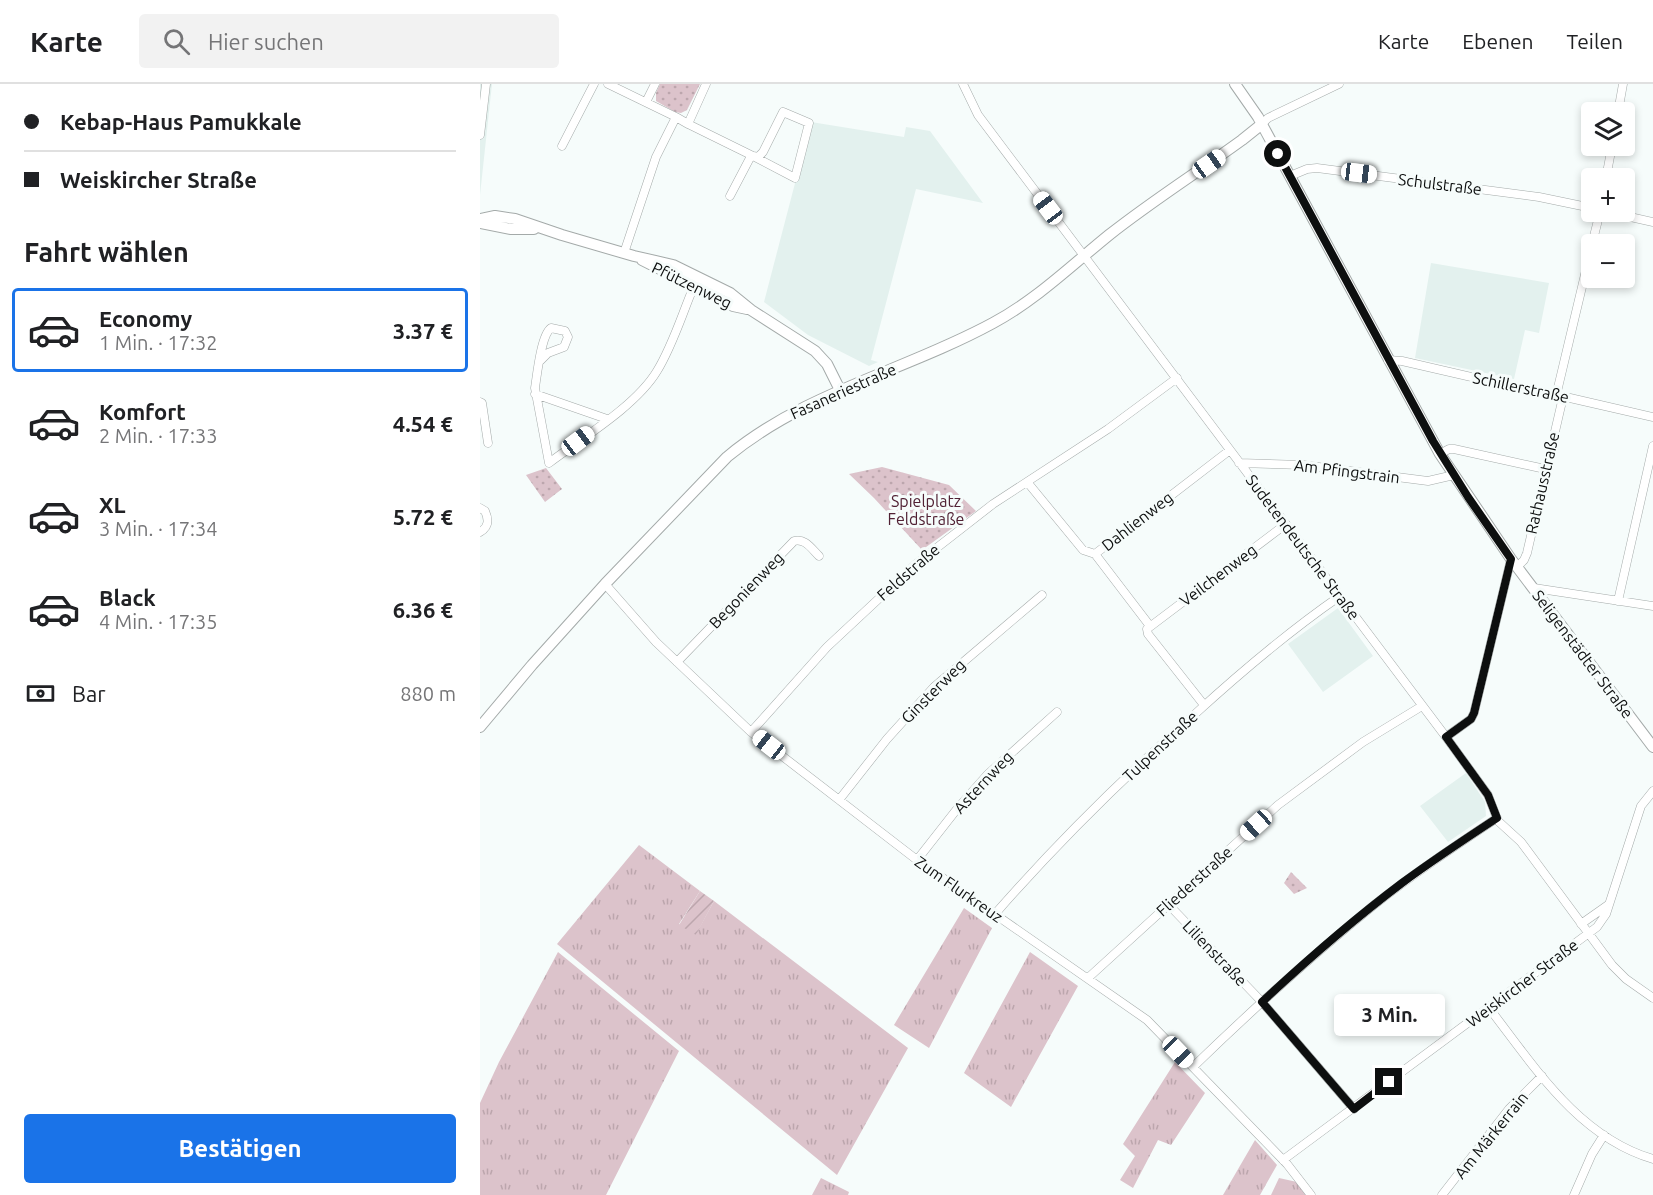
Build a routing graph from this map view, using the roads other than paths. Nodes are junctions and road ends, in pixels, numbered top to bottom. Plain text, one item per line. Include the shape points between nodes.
1 (486, 84) edge
2 (594, 84) edge
3 (608, 84) edge
4 (655, 84) edge
5 (706, 84) edge
6 (963, 84) edge
7 (1235, 84) edge
8 (1339, 84) edge
9 (1623, 84) edge
10 (646, 102) junction
11 (1620, 102) edge
12 (675, 117) junction
13 (688, 124) junction
14 (1262, 124) junction
15 (480, 135) edge
16 (562, 146) dead end
17 (752, 156) junction
18 (1290, 176) junction
19 (730, 196) dead end
20 (1581, 206) edge
21 (1635, 218) edge
22 (480, 221) edge
23 (1653, 222) edge
24 (629, 255) junction
25 (1084, 256) junction
26 (696, 281) junction
27 (1583, 288) edge
28 (1388, 360) junction
29 (540, 361) junction
30 (1177, 378) junction
31 (840, 390) junction
32 (535, 394) junction
33 (1559, 396) junction
34 (480, 402) edge
35 (1653, 417) edge
36 (607, 419) junction
37 (488, 443) dead end
38 (1653, 446) edge
39 (1230, 450) junction
40 (1440, 454) junction
41 (1239, 463) junction
42 (1545, 469) junction
43 (1454, 475) junction
44 (1028, 483) junction
45 (480, 508) edge
46 (1286, 524) junction
47 (480, 532) edge
48 (1095, 554) junction
49 (819, 556) dead end
50 (1514, 563) junction
51 (605, 584) junction
52 (1534, 588) junction
53 (1042, 595) dead end
54 (1340, 596) junction
55 (1618, 601) junction
56 (1653, 606) edge
57 (1150, 626) junction
58 (677, 662) junction
59 (1204, 705) junction
60 (1422, 706) junction
61 (1057, 712) dead end
62 (480, 727) edge
63 (751, 732) junction
64 (1446, 737) junction
65 (1653, 747) edge
66 (1653, 791) edge
67 (839, 800) junction
68 (1497, 818) junction
69 (917, 860) junction
70 (1168, 904) junction
71 (1608, 905) junction
72 (995, 914) junction
73 (1581, 924) junction
74 (1588, 934) junction
75 (1088, 978) junction
76 (1653, 998) edge
77 (1262, 1002) junction
78 (1489, 1008) junction
79 (1193, 1067) junction
80 (1542, 1077) junction
81 (1354, 1109) junction
82 (1604, 1135) junction
83 (1653, 1159) edge
84 (1282, 1160) junction
85 (1311, 1195) edge
86 (1442, 1195) edge
87 (1574, 1195) edge

1 - 15 street
2 - 16 street
3 - 10 street
4 - 10 street
5 - 13 street
6 - 25 street, Sudetendeutsche Straße via 978,115
7 - 14 street, Seligenstädter Straße
8 - 14 street
9 - 11 street
10 - 12 street
12 - 13 street
12 - 24 street via 656,156
13 - 17 street
14 - 18 street, Seligenstädter Straße
14 - 25 street, Fasaneriestraße
17 - 17 street via 795,178 809,123 783,112 763,152
17 - 19 street
18 - 20 street, Schulstraße via 1317,168
18 - 28 street, Seligenstädter Straße
21 - 23 street
22 - 24 street, Pfützenweg via 495,216 515,219
24 - 26 street, Pfützenweg via 661,272
25 - 30 street, Sudetendeutsche Straße
25 - 31 street, Fasaneriestraße via 994,322
26 - 31 street, Pfützenweg via 815,351 833,373
26 - 36 street via 657,371 638,394
27 - 33 street, Rathausstraße
28 - 33 street, Schillerstraße
28 - 40 street, Seligenstädter Straße
29 - 29 street via 548,330 565,331 568,337 564,346
29 - 32 street
30 - 39 street, Sudetendeutsche Straße
30 - 44 street, Feldstraße
31 - 51 street, Fasaneriestraße via 786,416 736,450
32 - 36 street
32 - 36 street via 549,463
33 - 35 street, Schillerstraße
33 - 42 street, Rathausstraße
34 - 37 street
38 - 55 street
39 - 41 street, Sudetendeutsche Straße
39 - 48 street, Dahlienweg
40 - 42 street via 1454,449
40 - 43 street, Seligenstädter Straße
41 - 43 street, Am Pfingstrain via 1303,465 1428,482
41 - 46 street, Sudetendeutsche Straße
42 - 50 street, Rathausstraße via 1527,553 1524,560
43 - 50 street, Seligenstädter Straße
44 - 48 street, Dahlienweg via 1083,550
44 - 63 street, Feldstraße via 976,517 882,594 827,647
45 - 47 street via 485,511 488,524
46 - 54 street, Sudetendeutsche Straße
46 - 57 street, Veilchenweg
48 - 57 street
49 - 58 street, Begonienweg via 805,542 794,541
50 - 52 street, Seligenstädter Straße
50 - 64 street, Rathausstraße via 1474,713
51 - 58 street, Zum Flurkreuz
51 - 62 street, Fasaneriestraße
52 - 55 street
52 - 65 street, Seligenstädter Straße
53 - 67 street, Ginsterweg via 934,687
54 - 59 street, Tulpenstraße via 1279,641
54 - 60 street, Sudetendeutsche Straße
55 - 56 street
57 - 59 street via 1148,634
58 - 63 street, Zum Flurkreuz
59 - 72 street, Tulpenstraße via 1081,822
60 - 64 street, Sudetendeutsche Straße
60 - 70 street, Fliederstraße via 1363,742 1278,805
61 - 69 street, Asternweg via 988,774
63 - 67 street, Zum Flurkreuz
64 - 68 street, Sudetendeutsche Straße via 1488,795
66 - 71 street, Weiskircher Straße via 1641,806
67 - 69 street, Zum Flurkreuz
68 - 73 street, Sudetendeutsche Straße via 1521,842
68 - 77 street via 1374,905
69 - 72 street, Zum Flurkreuz
70 - 75 street, Fliederstraße
70 - 77 street, Lilienstraße
71 - 73 street, Weiskircher Straße
71 - 74 street, Weiskircher Straße via 1603,920
72 - 75 street, Zum Flurkreuz
73 - 74 street, Sudetendeutsche Straße
74 - 76 street, Sudetendeutsche Straße via 1618,972
74 - 78 street, Weiskircher Straße
75 - 79 street, Zum Flurkreuz via 1147,1020
77 - 79 street
77 - 81 street, Lilienstraße
78 - 80 street
78 - 81 street, Weiskircher Straße
79 - 84 street, Zum Flurkreuz
80 - 82 street via 1564,1103
80 - 86 street, Am Märkerrain via 1509,1109
81 - 84 street, Weiskircher Straße
82 - 83 street
82 - 87 street
84 - 85 street, Zum Flurkreuz

